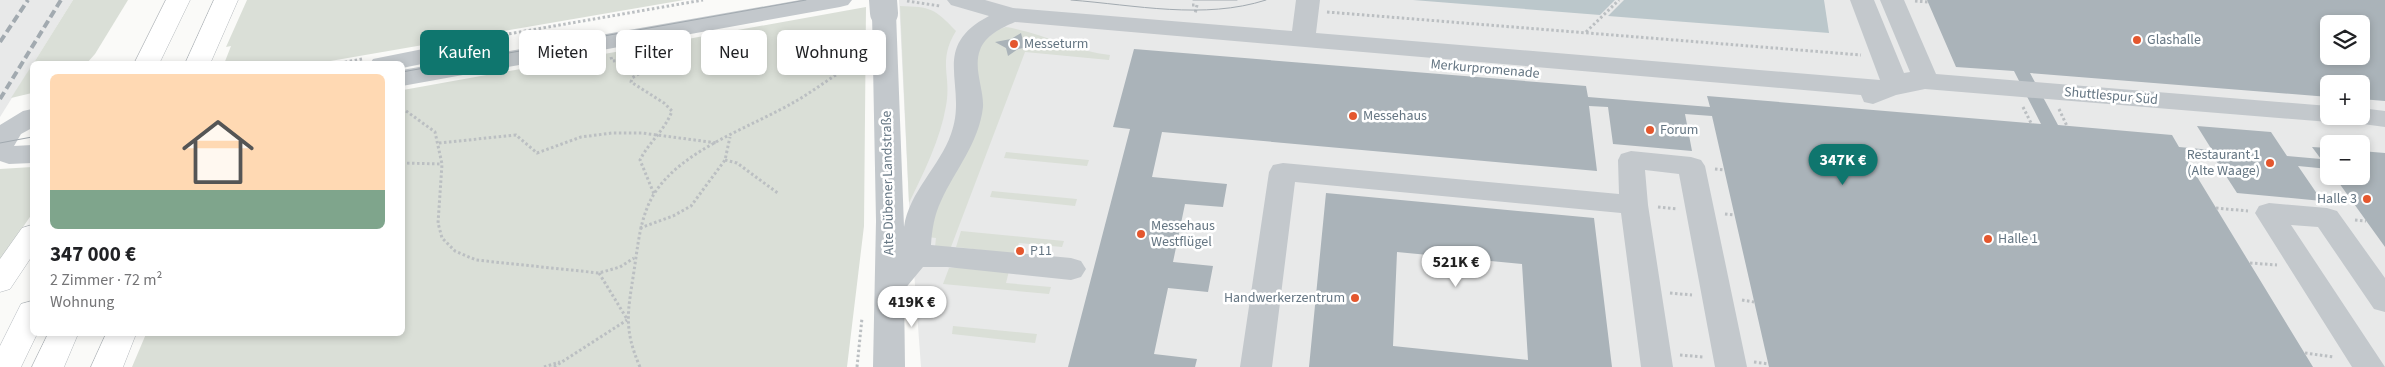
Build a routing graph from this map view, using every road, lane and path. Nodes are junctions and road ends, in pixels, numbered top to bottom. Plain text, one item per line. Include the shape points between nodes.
1 (178, 0) edge
2 (226, 0) edge
3 (703, 0) edge
4 (749, 0) edge
5 (840, 0) edge
6 (883, 0) edge
7 (959, 0) edge
8 (1619, 0) edge
9 (1862, 0) edge
10 (1892, 0) edge
11 (1192, 4) dead end
12 (1307, 5) edge
13 (1012, 14) junction
14 (1195, 15) dead end
15 (1081, 21) junction
16 (884, 30) edge
17 (509, 33) edge
18 (1585, 33) junction
19 (1303, 39) junction
20 (610, 49) joint
21 (200, 57) edge
22 (148, 61) edge
23 (373, 61) edge
24 (1889, 74) junction
25 (834, 75) edge
26 (886, 75) edge
27 (405, 77) edge
28 (1926, 81) junction
29 (405, 85) edge
30 (1861, 102) junction
31 (2021, 102) dead end
32 (2057, 106) dead end
33 (405, 110) edge
34 (2320, 113) edge
35 (2370, 117) edge
36 (30, 118) edge
37 (2385, 118) edge
38 (2031, 123) dead end
39 (2067, 126) dead end
40 (657, 135) junction
41 (730, 137) junction
42 (439, 143) junction
43 (718, 144) junction
44 (0, 148) edge
45 (30, 154) edge
46 (725, 160) junction
47 (405, 163) edge
48 (442, 164) junction
49 (654, 194) junction
50 (779, 194) dead end
51 (1634, 205) junction
52 (2216, 208) dead end
53 (2268, 213) junction
54 (640, 228) junction
55 (30, 238) edge
56 (914, 256) junction
57 (635, 258) junction
58 (1071, 269) dead end
59 (599, 273) junction
60 (0, 281) edge
61 (889, 289) junction
62 (2385, 301) edge
63 (30, 316) edge
64 (627, 320) junction
65 (62, 336) edge
66 (120, 336) edge
67 (566, 360) junction
68 (5, 367) edge
69 (48, 367) edge
70 (107, 367) edge
71 (544, 367) edge
72 (554, 367) edge
73 (640, 367) edge
74 (889, 367) edge
75 (1256, 367) edge
76 (1657, 367) edge
77 (1731, 367) edge
78 (2369, 367) edge

1 - 22 highway
2 - 21 highway
3 - 17 path
4 - 23 street
5 - 27 street
6 - 16 street, Alte Dübener Landstraße, bridge
7 - 13 street, Merkurpromenade
8 - 18 path
9 - 24 street
10 - 28 street
11 - 14 path via 1197,5
12 - 18 path
12 - 19 street
13 - 15 street, Merkurpromenade
13 - 56 street via 974,37 967,50 970,106 964,135 922,215
15 - 19 street, Merkurpromenade
15 - 30 street, Merkurpromenade via 1139,39
18 - 24 path
19 - 24 street, Merkurpromenade
20 - 29 street
20 - 40 path via 612,62 651,56 650,67 632,78 631,82 672,111 670,120
24 - 28 street
24 - 30 street, Merkurpromenade
25 - 41 path
26 - 61 street, Alte Dübener Landstraße
28 - 30 street
28 - 34 street, Shuttlespur Süd
31 - 38 path
32 - 39 path
33 - 42 path via 435,132
35 - 37 street
36 - 44 street via 11,128
40 - 42 path via 597,134 537,153 516,135
40 - 43 path
40 - 49 path via 640,160
41 - 43 path
41 - 46 path
42 - 48 path
43 - 49 path via 676,169
44 - 45 street via 9,155
46 - 50 path via 737,163
46 - 54 path via 691,206
47 - 48 path
48 - 59 path via 438,223 442,238 455,251 476,260
49 - 54 path
51 - 75 street via 1283,172
51 - 76 street
51 - 77 street via 1631,160 1691,166
52 - 53 path
53 - 62 street via 2327,218
53 - 78 street
54 - 57 path
55 - 60 highway
56 - 58 street via 948,256
56 - 61 street
57 - 59 path via 620,267
57 - 64 path
59 - 64 path
61 - 74 street, Alte Dübener Landstraße
63 - 68 highway
64 - 67 path
64 - 73 path via 632,348
65 - 69 highway
66 - 70 highway
67 - 71 path
67 - 72 path

